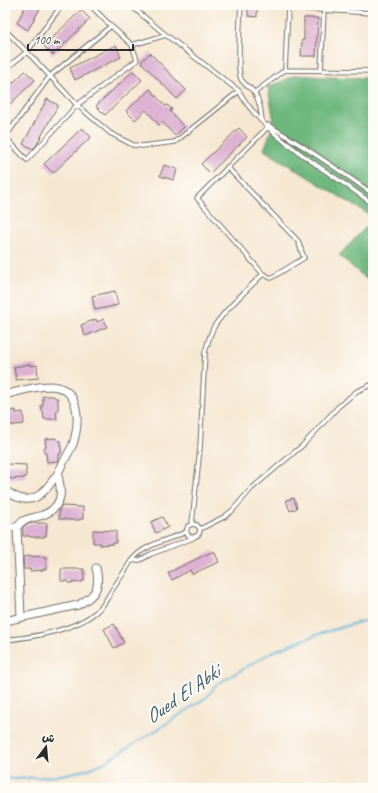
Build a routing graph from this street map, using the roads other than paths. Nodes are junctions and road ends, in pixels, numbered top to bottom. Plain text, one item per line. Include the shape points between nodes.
1 (62, 5) edge
2 (90, 5) edge
3 (130, 5) edge
4 (241, 5) edge
5 (288, 7) edge
6 (324, 10) junction
7 (373, 13) edge
8 (111, 26) junction
9 (5, 30) edge
10 (166, 35) junction
11 (132, 44) junction
12 (27, 52) junction
13 (5, 69) edge
14 (285, 70) junction
15 (321, 70) junction
16 (373, 71) edge
17 (50, 76) junction
18 (239, 91) junction
19 (254, 92) junction
20 (78, 105) junction
21 (262, 121) junction
22 (268, 127) junction
23 (5, 137) edge
24 (227, 167) junction
25 (373, 194) edge
26 (373, 204) edge
27 (263, 274) junction
28 (373, 384) edge
29 (5, 394) edge
30 (58, 473) junction
31 (5, 490) edge
32 (192, 524) junction
33 (5, 527) edge
34 (17, 527) junction
35 (200, 529) junction
36 (186, 532) junction
37 (194, 537) junction
38 (131, 561) junction
39 (96, 568) dead end
40 (21, 617) junction
41 (5, 621) edge
42 (5, 640) edge

1 - 12 lane
2 - 8 lane
3 - 10 lane
4 - 19 lane via 239,69 241,78
5 - 6 lane
5 - 14 lane
6 - 7 lane
6 - 15 lane
8 - 11 lane
8 - 17 lane
9 - 12 lane
10 - 11 lane
10 - 18 lane
11 - 20 lane via 137,60
12 - 13 lane
12 - 17 lane
14 - 15 lane
14 - 19 lane
15 - 16 lane
17 - 20 lane
17 - 23 lane
18 - 20 lane via 175,142 142,146 133,145 110,133
18 - 21 lane via 245,103
19 - 21 lane via 261,109
20 - 23 lane via 27,160
21 - 22 lane
21 - 25 lane
22 - 24 lane
22 - 26 lane via 285,143
24 - 27 lane via 197,198
24 - 27 lane via 298,241 304,258 271,278
27 - 32 lane via 225,312 215,326 205,352 200,448
28 - 35 lane via 357,391 338,407 303,445 251,489 232,511
29 - 30 street via 51,386 67,392 72,397 76,406 76,431
30 - 31 street via 42,494 35,498 25,500
30 - 34 street via 61,493 54,509 41,517 22,521
32 - 35 lane
32 - 36 lane
33 - 34 street
34 - 40 street
35 - 37 lane
36 - 37 lane
36 - 38 lane via 149,546
37 - 38 lane via 140,560
38 - 42 lane via 103,605 94,614 63,629
39 - 40 street via 97,588 89,600 78,605
40 - 41 street

